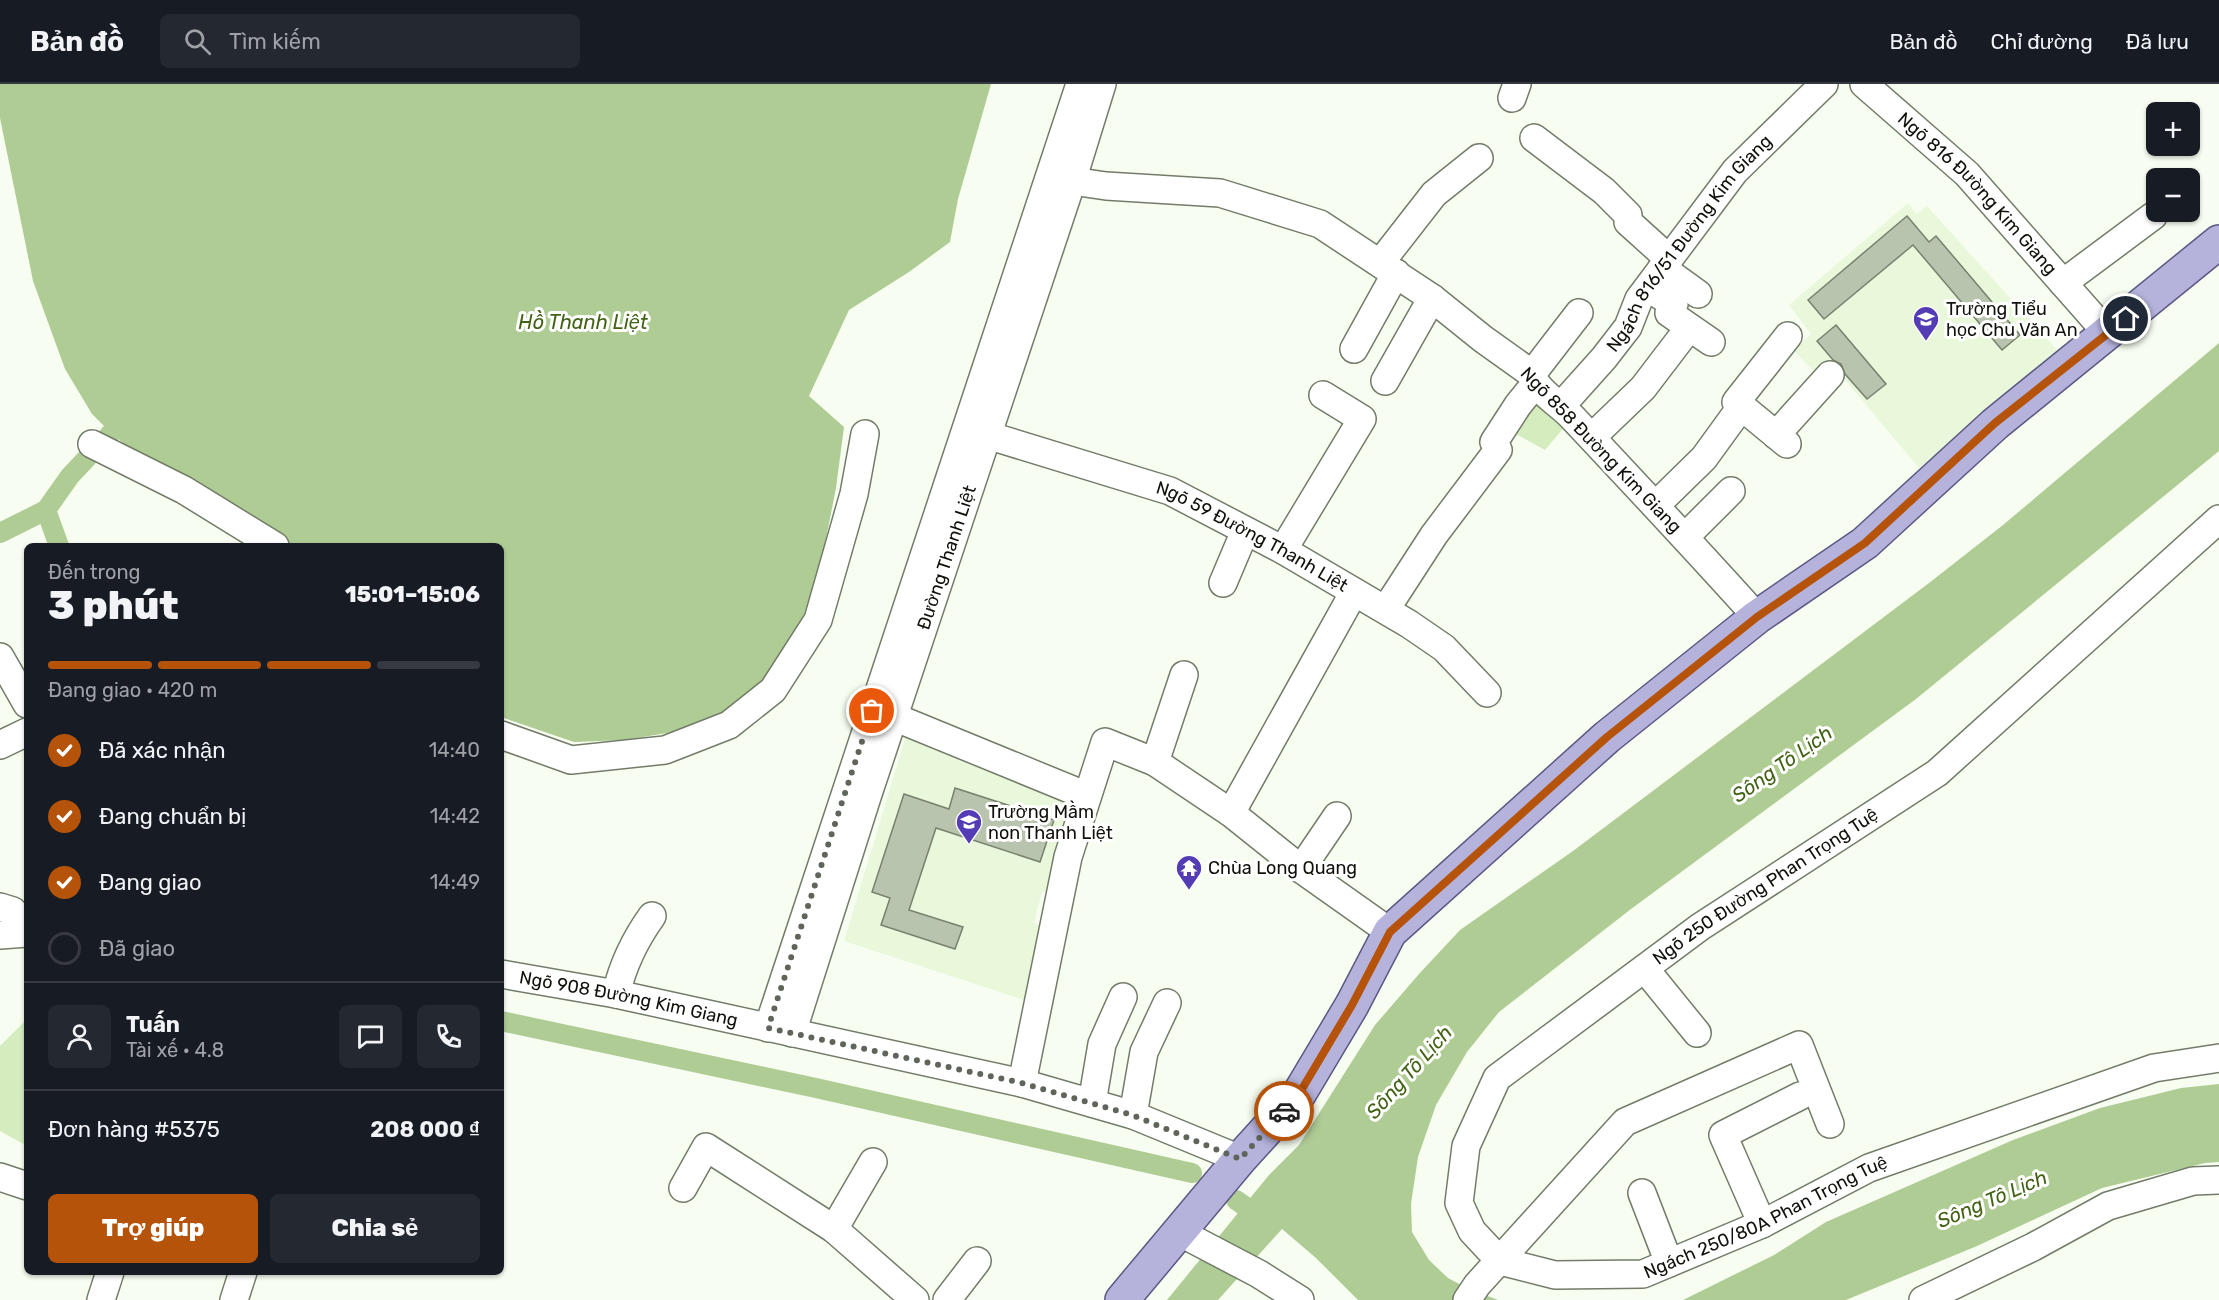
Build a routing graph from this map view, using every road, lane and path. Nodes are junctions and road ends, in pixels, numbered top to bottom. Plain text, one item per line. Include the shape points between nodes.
1 (1080, 84) edge
2 (1102, 84) edge
3 (1824, 84) edge
4 (1864, 84) edge
5 (1534, 138) dead end
6 (1479, 158) dead end
7 (1072, 181) junction
8 (2146, 221) edge
9 (2219, 242) edge
10 (1389, 268) junction
11 (1659, 271) junction
12 (2063, 283) junction
13 (1698, 294) dead end
14 (1432, 298) junction
15 (1579, 313) dead end
16 (1685, 333) dead end
17 (2108, 334) junction
18 (1788, 336) dead end
19 (1711, 342) dead end
20 (1354, 349) dead end
21 (1830, 375) dead end
22 (1534, 379) junction
23 (1385, 381) dead end
24 (1323, 396) dead end
25 (1561, 406) junction
26 (1741, 407) junction
27 (865, 434) dead end
28 (987, 435) junction
29 (1592, 437) junction
30 (92, 444) dead end
31 (1731, 491) dead end
32 (1656, 505) junction
33 (2219, 519) edge
34 (1245, 531) junction
35 (1684, 537) junction
36 (271, 543) edge
37 (1283, 550) junction
38 (1223, 583) dead end
39 (1354, 592) junction
40 (1386, 609) junction
41 (1757, 617) junction
42 (13, 670) edge
43 (1184, 675) dead end
44 (1487, 693) dead end
45 (24, 697) edge
46 (894, 717) junction
47 (24, 733) edge
48 (504, 736) edge
49 (0, 745) edge
50 (1155, 762) junction
51 (1087, 796) junction
52 (1231, 813) junction
53 (1337, 816) dead end
54 (1301, 869) junction
55 (0, 907) edge
56 (652, 916) dead end
57 (24, 928) edge
58 (24, 932) edge
59 (1390, 932) junction
60 (0, 935) edge
61 (1645, 969) junction
62 (504, 980) edge
63 (616, 994) junction
64 (1123, 997) dead end
65 (1167, 1003) dead end
66 (780, 1031) junction
67 (1697, 1033) dead end
68 (2219, 1058) edge
69 (1022, 1083) junction
70 (1800, 1096) dead end
71 (1092, 1103) junction
72 (1132, 1115) junction
73 (1830, 1124) dead end
74 (1240, 1159) junction
75 (873, 1162) dead end
76 (0, 1177) edge
77 (2219, 1180) edge
78 (24, 1185) edge
79 (683, 1188) dead end
80 (1642, 1193) dead end
81 (1762, 1224) junction
82 (834, 1229) junction
83 (1192, 1239) junction
84 (977, 1261) dead end
85 (1500, 1261) junction
86 (1670, 1263) junction
87 (109, 1275) edge
88 (242, 1275) edge
89 (1262, 1285) edge
90 (1472, 1293) edge
91 (100, 1300) edge
92 (234, 1300) edge
93 (915, 1300) edge
94 (947, 1300) edge
95 (1122, 1300) edge
96 (1300, 1300) edge
97 (1923, 1300) edge

1 - 66 street, Đường Thanh Liệt
2 - 7 street, Đường Thanh Liệt
3 - 11 street, Ngách 816/51 Đường Kim Giang via 1735,171
4 - 12 street, Ngõ 816 Đường Kim Giang via 1967,174
5 - 11 street via 1604,191 1628,215 1628,222
6 - 10 street via 1434,194
7 - 10 street, Ngõ 858 Đường Kim Giang via 1220,193 1320,224
7 - 28 street, Đường Thanh Liệt
8 - 12 street
9 - 17 main road
10 - 14 street, Ngõ 858 Đường Kim Giang
10 - 20 street
11 - 13 street
11 - 19 street via 1674,304 1669,313
11 - 25 street, Ngách 816/51 Đường Kim Giang via 1639,299 1628,327
12 - 17 street, Ngõ 816 Đường Kim Giang
14 - 22 street, Ngõ 858 Đường Kim Giang
14 - 23 street
15 - 22 street
16 - 29 street via 1643,388
17 - 41 main road via 1995,423 1865,543
18 - 26 street via 1736,402
21 - 26 street via 1782,440
22 - 25 street, Ngõ 858 Đường Kim Giang
22 - 40 street via 1494,442 1498,450 1434,535
24 - 37 street via 1362,419
25 - 29 street, Ngõ 858 Đường Kim Giang
26 - 32 street via 1704,458
27 - 48 street via 854,494 818,620 773,690 729,725 665,750 571,760
28 - 34 street, Ngõ 59 Đường Thanh Liệt via 1170,491
28 - 46 street, Đường Thanh Liệt
29 - 32 street, Ngõ 858 Đường Kim Giang
30 - 36 street via 184,490
31 - 35 street
32 - 35 street, Ngõ 858 Đường Kim Giang
33 - 61 street, Ngõ 250 Đường Phan Trọng Tuệ via 1937,773 1700,927
34 - 37 street, Ngõ 59 Đường Thanh Liệt
34 - 38 street
35 - 41 street, Ngõ 858 Đường Kim Giang
37 - 39 street, Ngõ 59 Đường Thanh Liệt
39 - 40 street, Ngõ 59 Đường Thanh Liệt
39 - 52 street
40 - 44 street, Ngõ 59 Đường Thanh Liệt via 1444,648
41 - 59 main road via 1607,737
42 - 45 street
43 - 50 street
46 - 51 street
46 - 66 street, Đường Thanh Liệt
47 - 49 street
50 - 51 street via 1106,742
50 - 52 street
51 - 69 street via 1068,857
52 - 54 street
53 - 54 street
54 - 59 street
55 - 57 street via 13,911
56 - 63 street via 630,950
58 - 60 street
59 - 74 main road via 1299,1094
61 - 67 street
61 - 85 street, Ngõ 250 Đường Phan Trọng Tuệ via 1497,1078 1466,1146 1459,1203 1472,1231
62 - 63 street, Ngõ 908 Đường Kim Giang
63 - 66 street, Ngõ 908 Đường Kim Giang
64 - 71 street via 1102,1044
65 - 72 street via 1144,1052
66 - 69 street, Ngõ 908 Đường Kim Giang
68 - 81 street, Ngách 250/80A Phan Trọng Tuệ via 2154,1068 1959,1135 1869,1168
69 - 71 street, Ngõ 908 Đường Kim Giang
70 - 81 street via 1723,1135
71 - 72 street, Ngõ 908 Đường Kim Giang
72 - 74 street, Ngõ 908 Đường Kim Giang
73 - 85 street via 1799,1045 1625,1122
74 - 83 main road
75 - 82 street
76 - 78 street
77 - 97 street via 2193,1181 2108,1206
79 - 82 street via 706,1147
80 - 86 street
81 - 86 street, Ngách 250/80A Phan Trọng Tuệ
82 - 93 street
83 - 89 street
83 - 95 main road
84 - 94 street
85 - 86 street, Ngách 250/80A Phan Trọng Tuệ via 1556,1275 1643,1274
85 - 90 street
87 - 91 street
88 - 92 street
89 - 96 street

